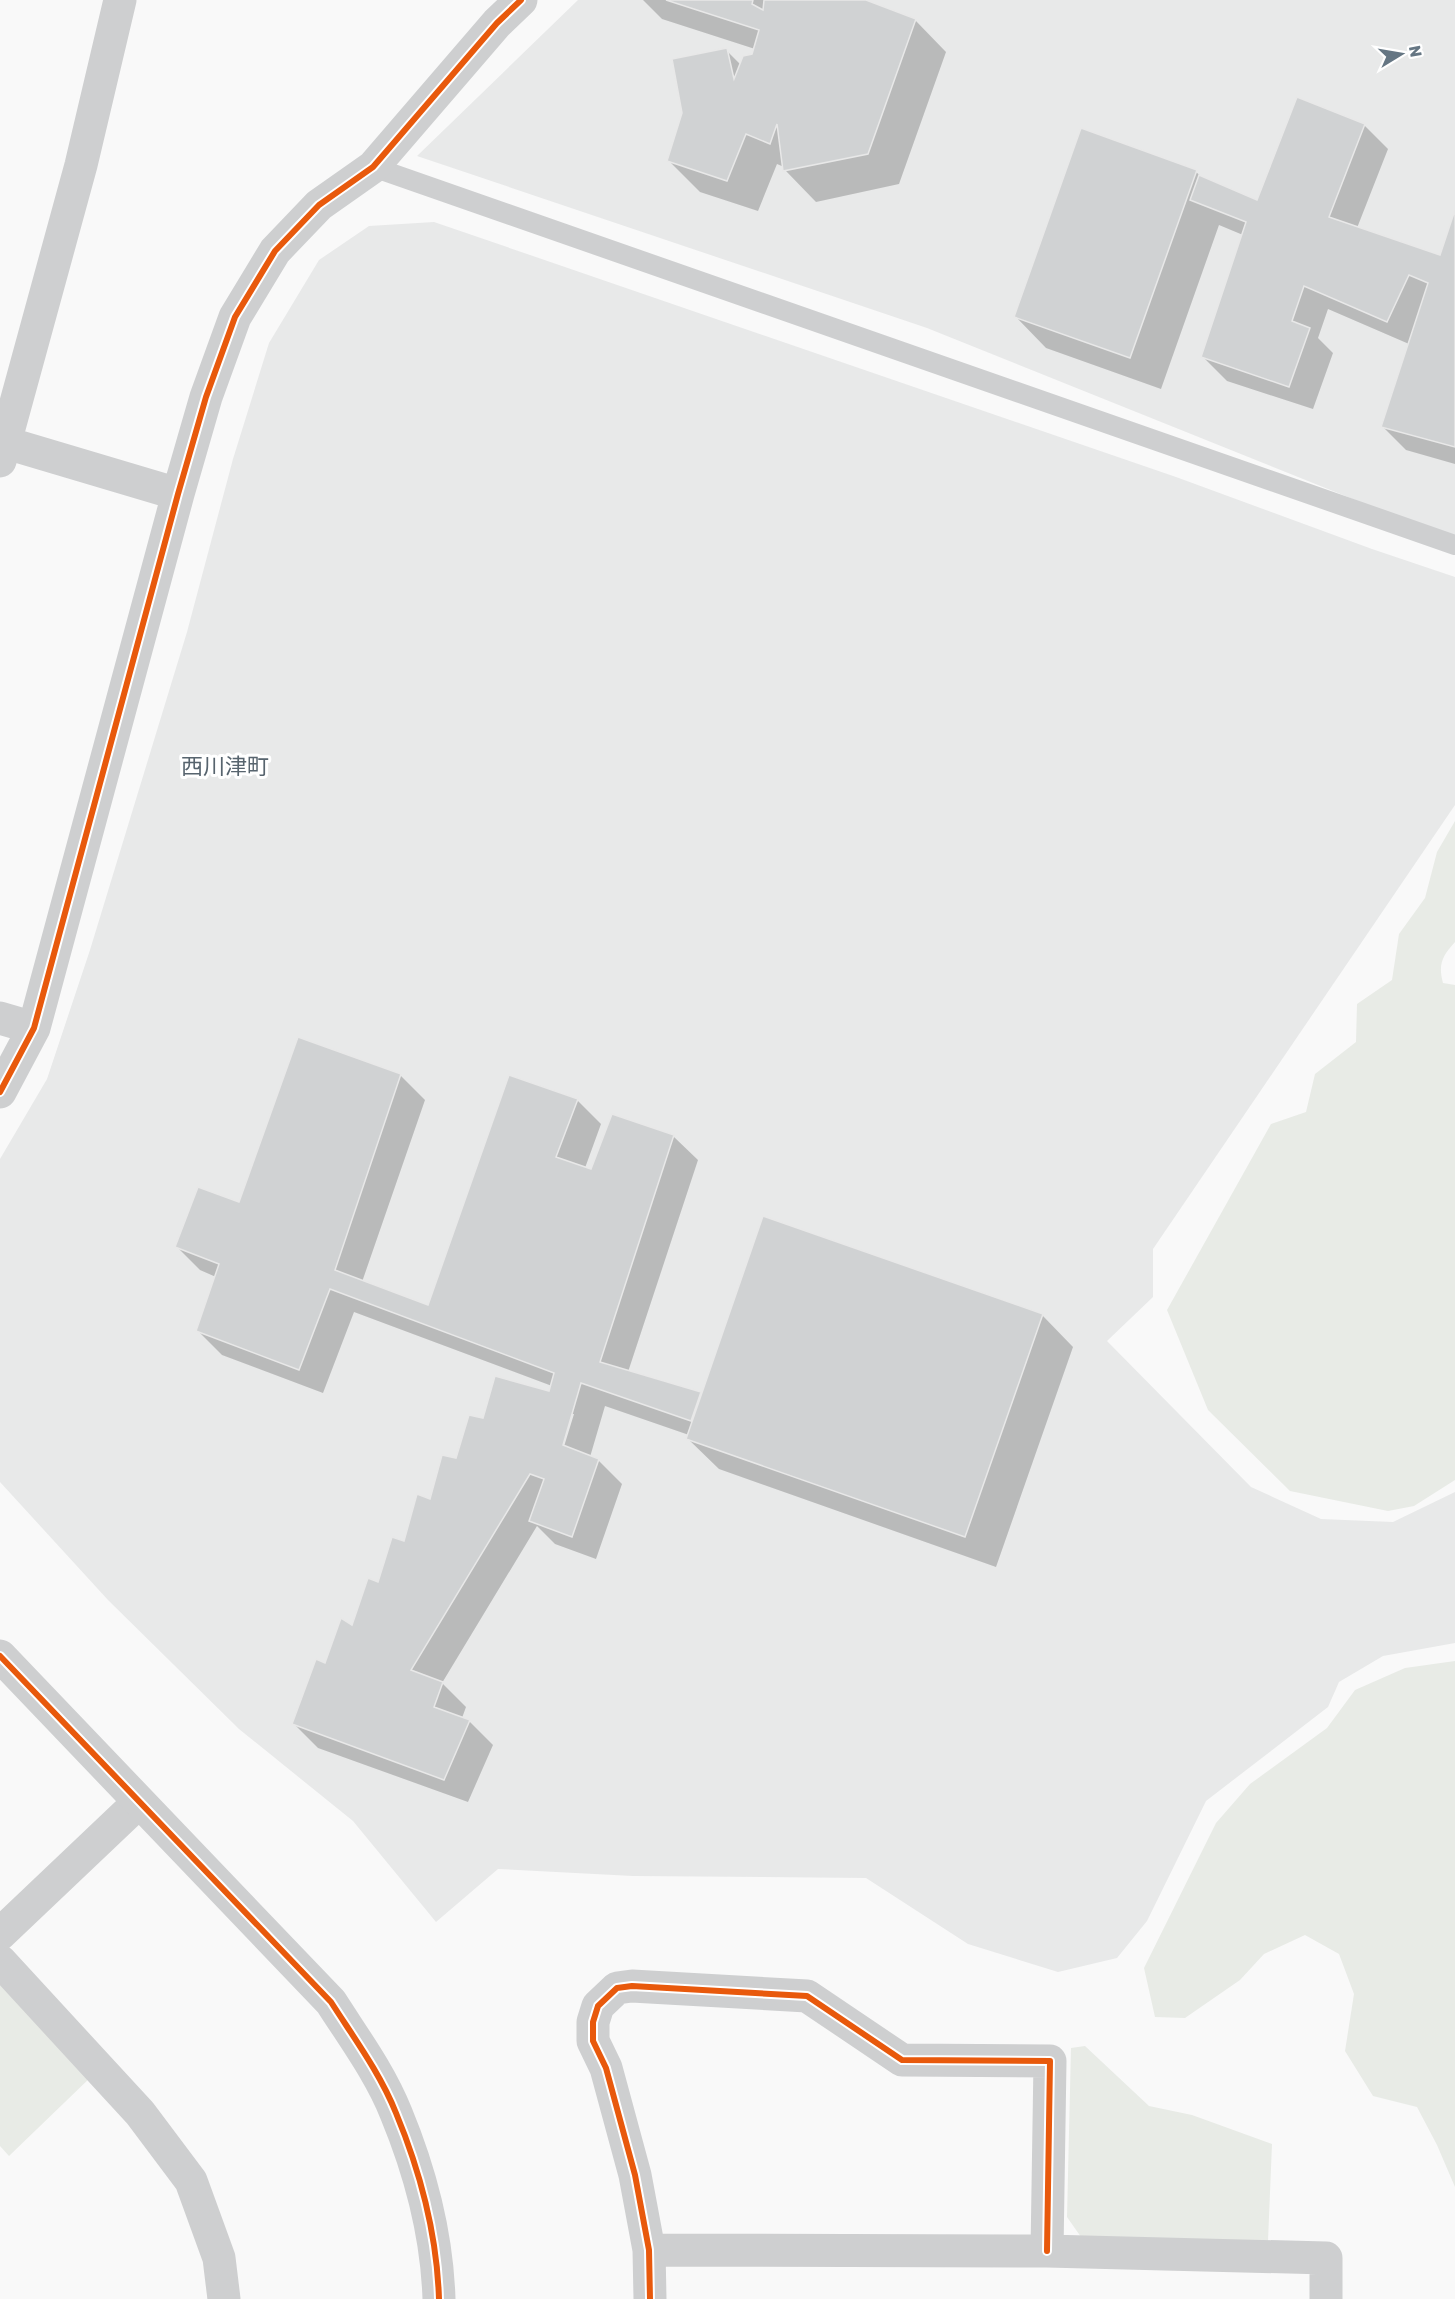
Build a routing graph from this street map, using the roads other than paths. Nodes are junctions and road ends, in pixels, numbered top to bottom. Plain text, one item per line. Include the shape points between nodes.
1 (120, 0) edge
2 (521, 0) edge
3 (373, 167) junction
4 (2, 448) edge
5 (178, 494) junction
6 (1455, 545) edge
7 (0, 1018) edge
8 (34, 1028) junction
9 (0, 1092) edge
10 (0, 1656) edge
11 (139, 1802) junction
12 (0, 1934) edge
13 (0, 1961) edge
14 (649, 2250) junction
15 (1047, 2251) junction
16 (224, 2299) edge
17 (439, 2299) edge
18 (650, 2299) edge
19 (1326, 2299) edge

1 - 4 street via 81,165
2 - 3 street
3 - 5 street via 319,205 275,251 235,317 206,397
3 - 6 lane
4 - 5 street
5 - 8 street
7 - 8 street
8 - 9 street
10 - 11 street
11 - 12 street
11 - 17 street via 331,2002 367,2057 395,2112 422,2191 438,2262
13 - 16 street via 140,2113 190,2181 219,2258
14 - 15 street
14 - 15 street via 620,2116 606,2068 593,2041 598,2006 617,1988 632,1986 807,1996 902,2060 1050,2061
14 - 18 street
15 - 19 street via 1326,2258

